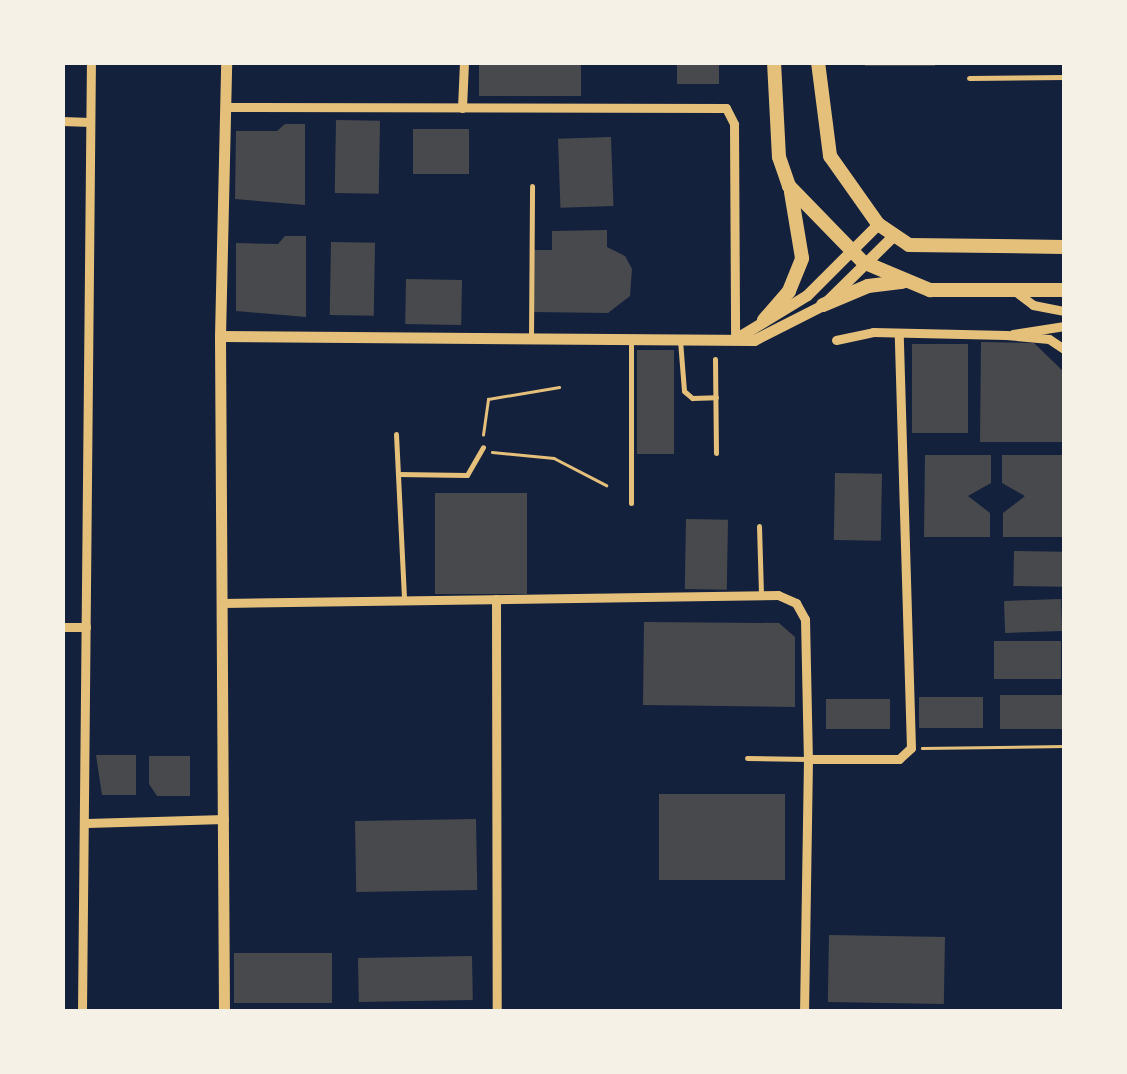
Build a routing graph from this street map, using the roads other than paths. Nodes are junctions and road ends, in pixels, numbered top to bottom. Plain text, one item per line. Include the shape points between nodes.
1 (91, 62) edge
2 (226, 62) edge
3 (464, 62) edge
4 (774, 62) edge
5 (818, 62) edge
6 (1064, 77) edge
7 (969, 78) dead end
8 (226, 107) junction
9 (462, 108) junction
10 (62, 121) edge
11 (90, 122) junction
12 (532, 186) dead end
13 (789, 186) junction
14 (878, 224) junction
15 (894, 235) junction
16 (1064, 246) edge
17 (857, 257) junction
18 (904, 282) junction
19 (1014, 290) junction
20 (1064, 290) edge
21 (823, 306) junction
22 (1060, 310) edge
23 (764, 320) junction
24 (1063, 329) edge
25 (899, 332) junction
26 (1006, 335) junction
27 (220, 336) junction
28 (531, 338) junction
29 (631, 338) junction
30 (680, 339) junction
31 (734, 339) junction
32 (836, 340) dead end
33 (1064, 349) edge
34 (716, 359) dead end
35 (716, 398) junction
36 (396, 434) dead end
37 (483, 448) road end
38 (716, 453) dead end
39 (398, 474) junction
40 (631, 503) dead end
41 (759, 526) dead end
42 (761, 595) junction
43 (404, 598) junction
44 (496, 598) junction
45 (222, 603) junction
46 (62, 627) edge
47 (86, 627) junction
48 (746, 758) dead end
49 (808, 758) junction
50 (224, 819) junction
51 (88, 822) junction
52 (82, 1012) edge
53 (224, 1012) edge
54 (497, 1012) edge
55 (804, 1012) edge

1 - 11 street
2 - 8 street
3 - 9 street
4 - 13 main road via 779,156
5 - 14 main road via 830,156
6 - 7 lane
8 - 9 street
8 - 27 street
9 - 31 street via 726,108 734,124
10 - 11 street
11 - 47 street
12 - 28 lane
13 - 17 main road
13 - 23 main road via 802,258 789,291
14 - 15 main road
14 - 17 street
15 - 16 main road via 928,246
15 - 17 street
17 - 18 main road
17 - 21 street
17 - 23 street
18 - 19 main road via 930,290
18 - 21 main road via 868,286
19 - 20 main road
19 - 22 street
21 - 31 street via 773,335
22 - 24 street
23 - 31 street
24 - 26 street
25 - 26 street
25 - 32 street
25 - 49 street via 910,748 899,759
26 - 33 street via 1049,339
27 - 28 street via 458,331
27 - 45 street
28 - 29 street
29 - 30 street
29 - 40 lane
30 - 31 street
30 - 35 lane via 684,392
34 - 35 lane
35 - 38 lane
36 - 39 lane
37 - 39 lane via 466,475
39 - 43 lane
41 - 42 lane
42 - 44 street
42 - 49 street via 796,603 805,619
43 - 44 street
43 - 45 street
44 - 54 street
45 - 50 street
46 - 47 street
47 - 51 street
48 - 49 lane
49 - 55 street
50 - 51 street
50 - 53 street
51 - 52 street

